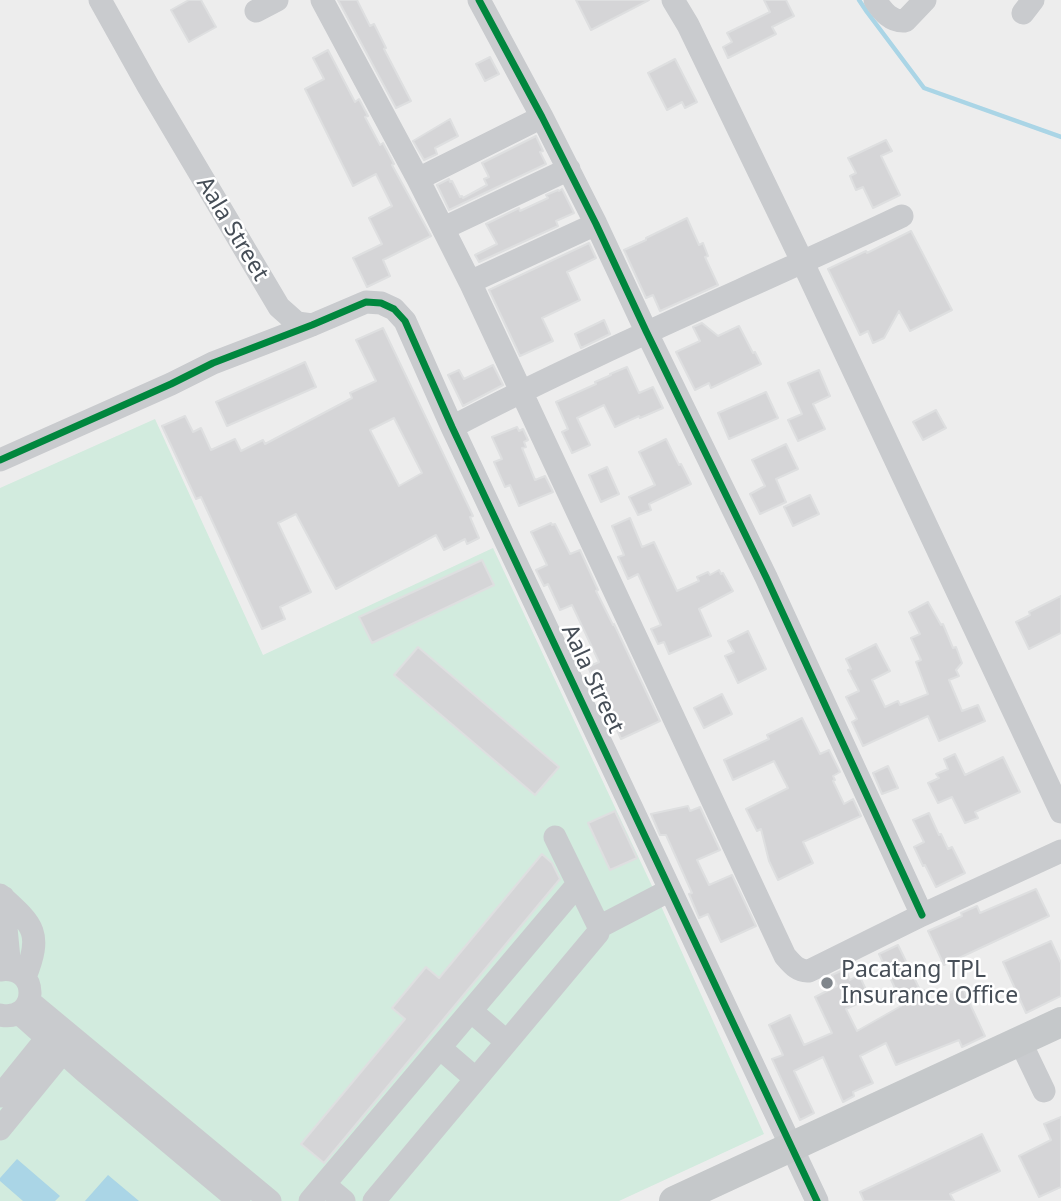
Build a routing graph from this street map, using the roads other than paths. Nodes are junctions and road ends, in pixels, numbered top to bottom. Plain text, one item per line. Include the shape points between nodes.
1 (100, 0) edge
2 (322, 0) edge
3 (480, 0) edge
4 (673, 0) edge
5 (876, 0) edge
6 (925, 0) edge
7 (542, 117) junction
8 (569, 169) junction
9 (418, 179) junction
10 (902, 216) dead end
11 (596, 224) junction
12 (444, 228) junction
13 (803, 263) junction
14 (470, 282) junction
15 (312, 325) junction
16 (646, 331) junction
17 (520, 391) junction
18 (452, 427) junction
19 (0, 460) edge
20 (1061, 813) edge
21 (555, 836) dead end
22 (1061, 851) edge
23 (578, 884) junction
24 (670, 890) junction
25 (1, 896) edge
26 (922, 915) junction
27 (599, 927) junction
28 (12, 972) edge
29 (16, 1010) edge
30 (471, 1011) junction
31 (1061, 1022) edge
32 (60, 1039) junction
33 (1020, 1041) junction
34 (507, 1042) junction
35 (440, 1048) junction
36 (476, 1079) junction
37 (1044, 1091) dead end
38 (0, 1096) edge
39 (0, 1129) edge
40 (791, 1146) junction
41 (317, 1193) edge
42 (239, 1201) edge
43 (270, 1201) edge
44 (344, 1201) edge
45 (374, 1201) edge
46 (674, 1201) edge
47 (817, 1201) edge

1 - 15 street, Aala Street via 279,307 297,323
2 - 9 street
3 - 7 street
4 - 13 street
5 - 6 street via 897,22 905,21
7 - 8 street
7 - 9 street
8 - 11 street
8 - 12 street
9 - 12 street
10 - 13 street
11 - 14 street
11 - 16 street
12 - 14 street
13 - 16 street
13 - 20 street
14 - 17 street
15 - 18 street, Aala Street via 366,302 394,309 405,321
15 - 19 street via 213,363
16 - 17 street
16 - 26 street
17 - 18 street
17 - 26 street via 785,956 798,969 809,971
18 - 24 street, Aala Street
21 - 23 street
22 - 26 street
23 - 27 street
23 - 30 street
24 - 27 street
24 - 40 street, Aala Street
25 - 28 street via 23,915 35,944 31,960
27 - 34 street
28 - 29 street via 29,984 31,993
29 - 32 street
30 - 34 street
30 - 35 street
31 - 33 main road
32 - 38 street
32 - 39 street
32 - 42 street
32 - 43 street
33 - 37 street
33 - 40 main road
34 - 36 street
35 - 36 street
35 - 41 street
36 - 45 street
40 - 46 main road
40 - 47 street, Aala Street
41 - 44 street

